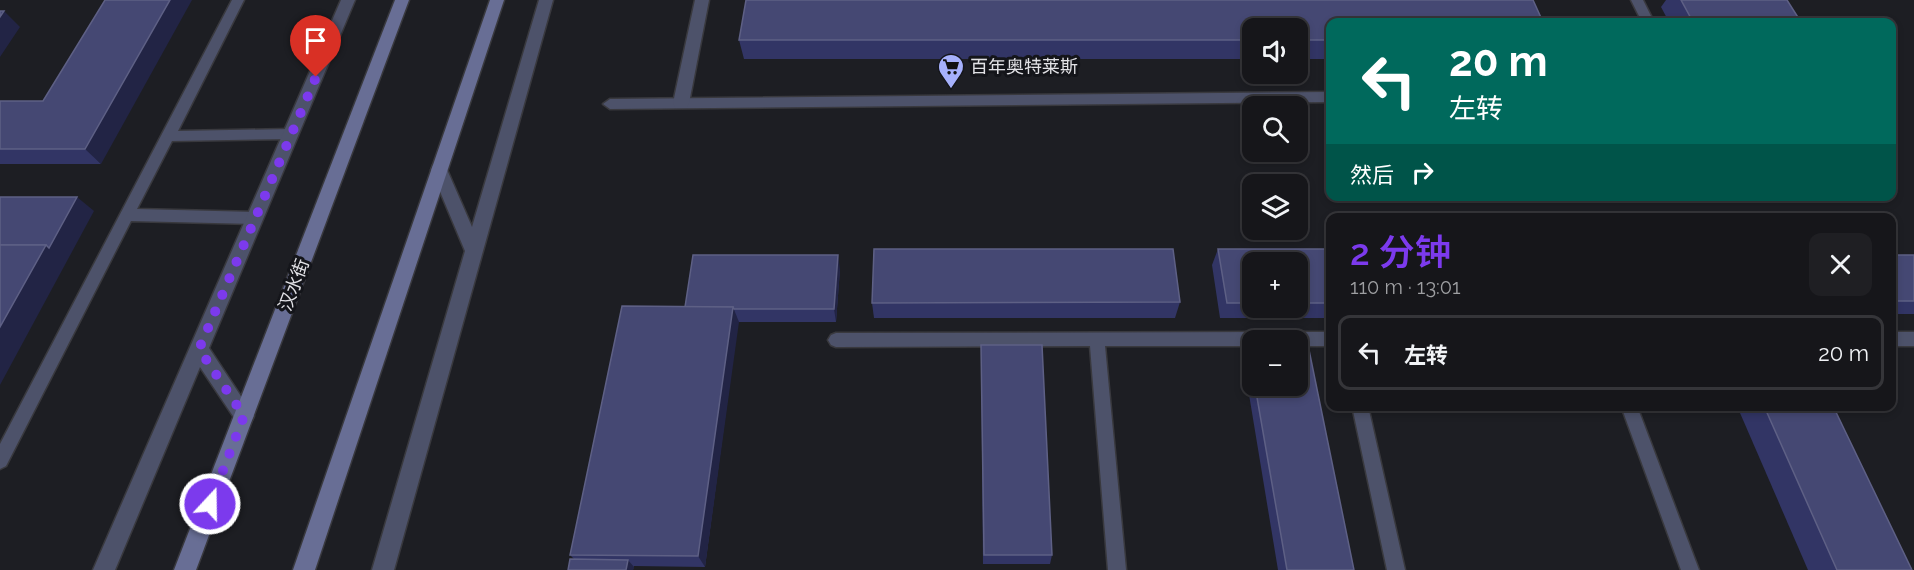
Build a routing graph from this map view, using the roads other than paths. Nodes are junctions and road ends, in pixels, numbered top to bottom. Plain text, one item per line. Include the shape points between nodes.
1 (238, 0) edge
2 (348, 0) edge
3 (402, 0) edge
4 (497, 0) edge
5 (546, 0) edge
6 (702, 0) edge
7 (1637, 0) edge
8 (1645, 18) edge
9 (1326, 97) edge
10 (681, 103) junction
11 (610, 104) dead end
12 (291, 134) junction
13 (168, 136) junction
14 (439, 170) junction
15 (127, 215) junction
16 (255, 218) junction
17 (474, 251) junction
18 (1326, 339) edge
19 (1896, 339) edge
20 (1914, 339) edge
21 (836, 340) dead end
22 (1097, 340) junction
23 (199, 349) junction
24 (1361, 411) edge
25 (1631, 411) edge
26 (244, 416) junction
27 (0, 460) edge
28 (104, 570) edge
29 (185, 570) edge
30 (304, 570) edge
31 (383, 570) edge
32 (1117, 570) edge
33 (1396, 570) edge
34 (1690, 570) edge

1 - 13 lane
2 - 12 street
3 - 26 main road, 汉水街
4 - 14 main road
5 - 17 street
6 - 10 street
7 - 8 lane
9 - 10 lane
10 - 11 lane
12 - 13 lane
12 - 16 street
13 - 15 lane
14 - 17 street
14 - 30 main road
15 - 16 lane
15 - 27 lane
16 - 23 street
17 - 31 street
18 - 22 lane
19 - 20 lane
21 - 22 lane
22 - 32 lane
23 - 26 street
23 - 28 street
24 - 33 lane
25 - 34 lane
26 - 29 main road, 汉水街

